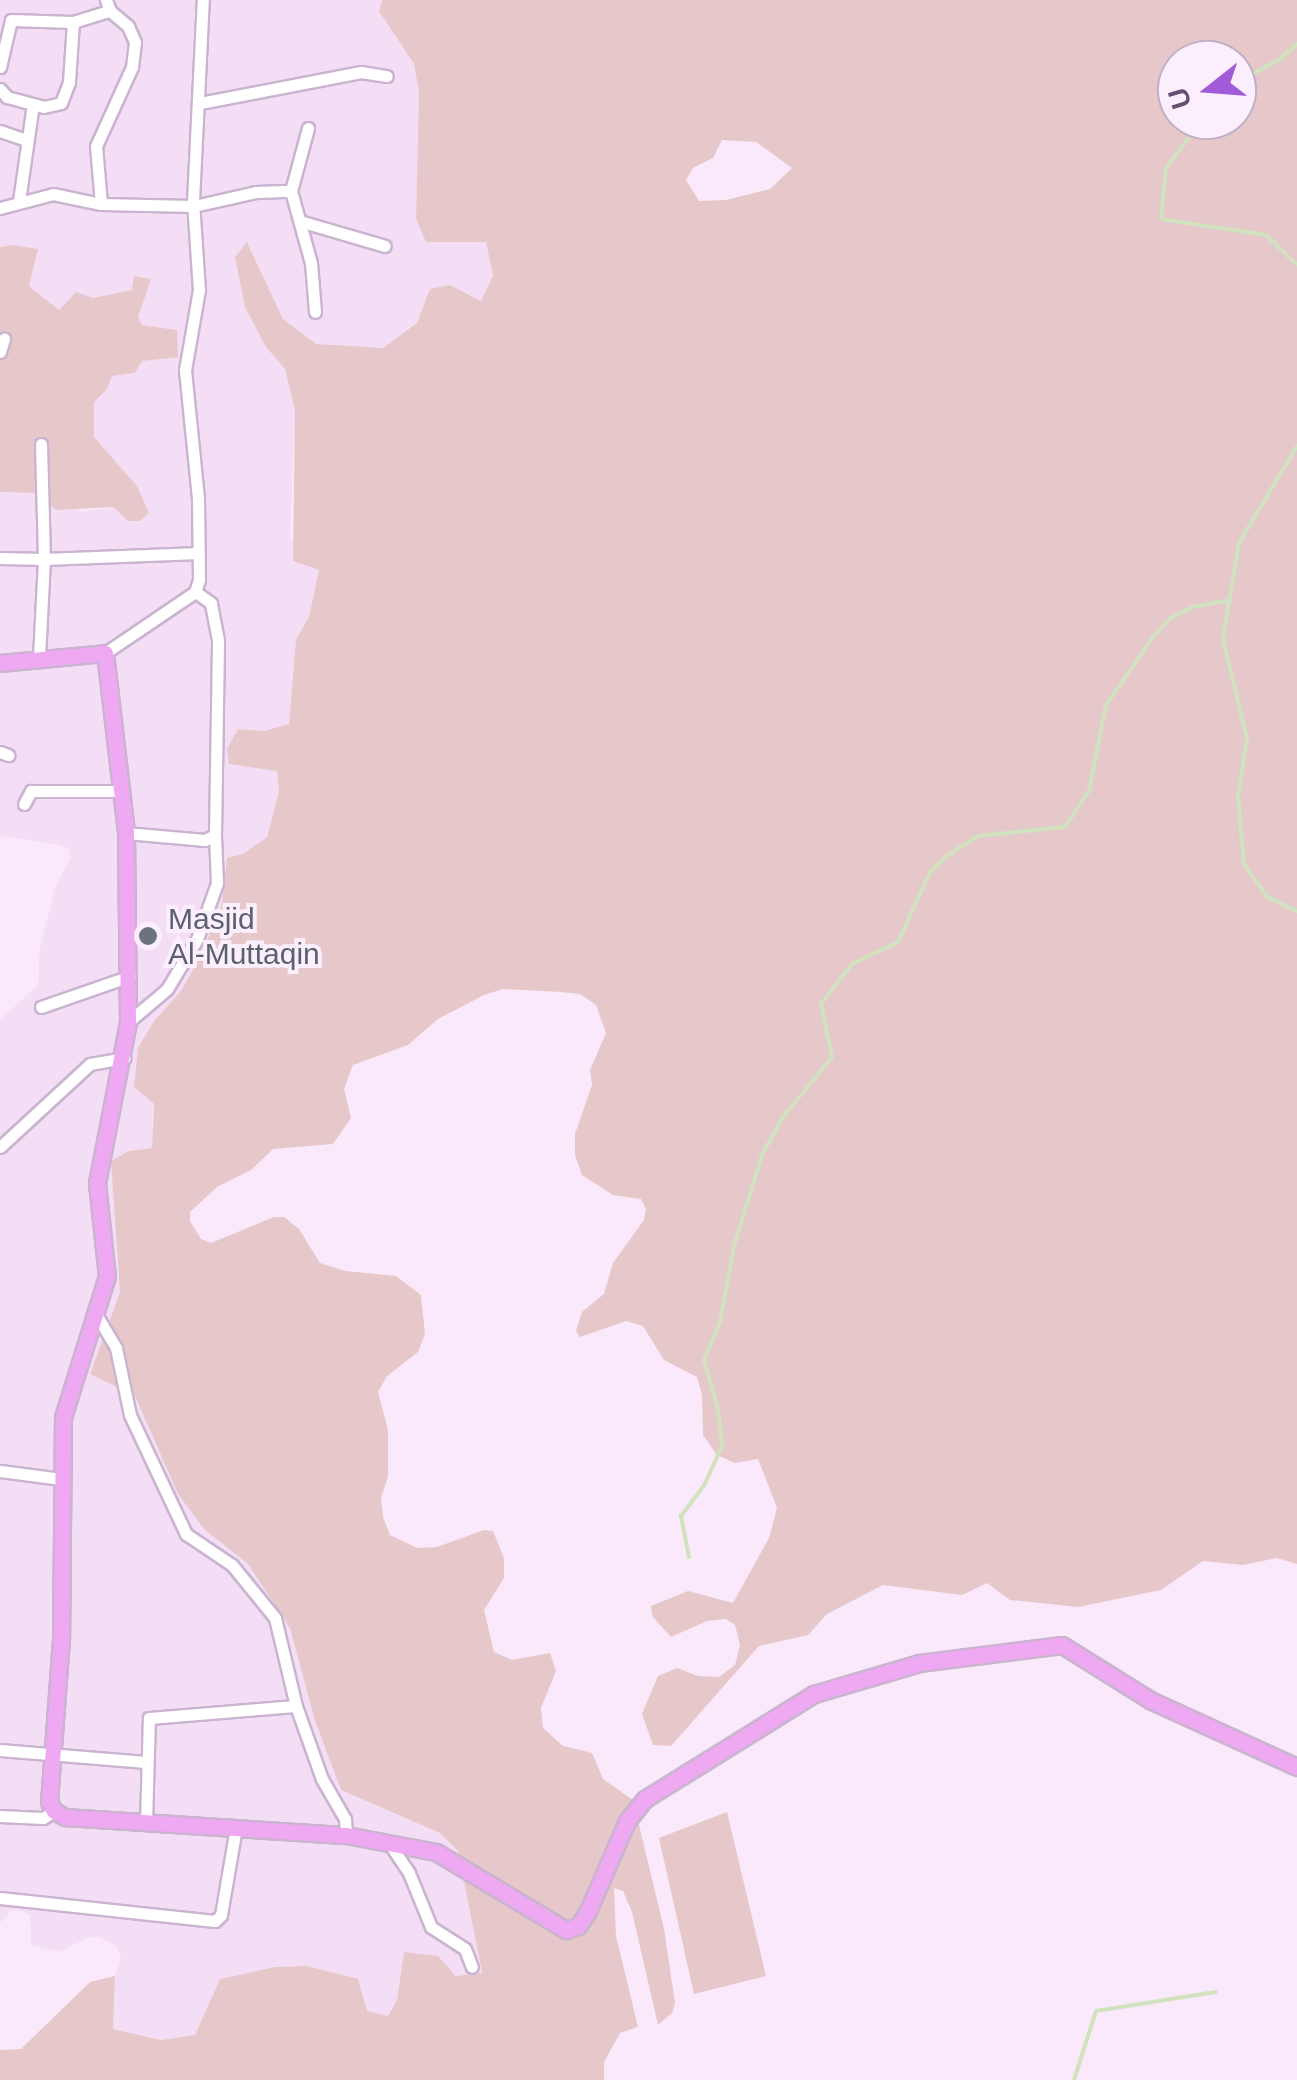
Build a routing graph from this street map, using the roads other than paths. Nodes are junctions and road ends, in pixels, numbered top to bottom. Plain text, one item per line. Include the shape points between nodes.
1 (203, 0) edge
2 (108, 5) edge
3 (73, 22) junction
4 (0, 67) edge
5 (387, 76) dead end
6 (0, 88) edge
7 (200, 103) junction
8 (34, 104) junction
9 (308, 128) dead end
10 (0, 130) edge
11 (26, 140) junction
12 (291, 191) junction
13 (19, 200) junction
14 (101, 204) junction
15 (194, 206) junction
16 (0, 208) edge
17 (302, 222) junction
18 (385, 246) dead end
19 (315, 312) dead end
20 (40, 444) dead end
21 (199, 553) junction
22 (0, 558) edge
23 (44, 559) junction
24 (195, 592) junction
25 (104, 653) junction
26 (39, 659) junction
27 (0, 663) edge
28 (122, 791) junction
29 (24, 804) dead end
30 (126, 833) junction
31 (215, 835) junction
32 (130, 976) junction
33 (42, 1007) dead end
34 (128, 1022) junction
35 (124, 1058) junction
36 (0, 1147) edge
37 (96, 1316) junction
38 (0, 1471) edge
39 (61, 1479) junction
40 (296, 1706) junction
41 (0, 1750) edge
42 (52, 1754) junction
43 (146, 1762) junction
44 (1297, 1767) edge
45 (54, 1812) junction
46 (0, 1816) edge
47 (146, 1823) junction
48 (236, 1828) junction
49 (346, 1835) junction
50 (389, 1843) junction
51 (0, 1898) edge
52 (472, 1967) dead end

1 - 7 street
2 - 3 street
2 - 14 street via 134,42 132,67 96,146
3 - 4 street via 11,20
3 - 8 street via 61,103
5 - 7 street via 361,72
6 - 8 street
7 - 15 street
8 - 11 street
9 - 12 street
10 - 11 street
11 - 13 street
12 - 15 street
12 - 17 street
13 - 14 street via 54,194
13 - 16 street
14 - 15 street
15 - 21 street via 199,290 185,370
17 - 18 street
17 - 19 street
20 - 23 street
21 - 23 street
21 - 24 street
22 - 23 street
23 - 26 street
24 - 25 street
24 - 31 street via 210,603 218,640
25 - 26 main road
25 - 28 main road
26 - 27 main road
28 - 29 street via 31,791
28 - 30 main road
30 - 31 street via 206,840
30 - 32 main road
31 - 34 street via 217,883 197,939 167,989
32 - 33 street
32 - 34 main road
34 - 35 main road
35 - 36 street via 90,1064
35 - 37 main road via 97,1183 106,1276
37 - 39 main road via 66,1399
37 - 40 street via 116,1348 130,1415 186,1534 232,1565 275,1618
38 - 39 street
39 - 42 main road
40 - 43 street via 153,1717 146,1723
40 - 49 street
41 - 42 street
42 - 43 street
42 - 45 main road
43 - 47 street
44 - 50 main road via 1152,1701 1062,1645 1039,1645 889,1670 795,1704 645,1799 627,1821 588,1912 570,1930 560,1930 439,1853
45 - 46 street via 43,1818
45 - 47 main road
47 - 48 main road
48 - 49 main road
48 - 51 street via 216,1921
49 - 50 main road
50 - 52 street via 410,1873 431,1927 464,1949

